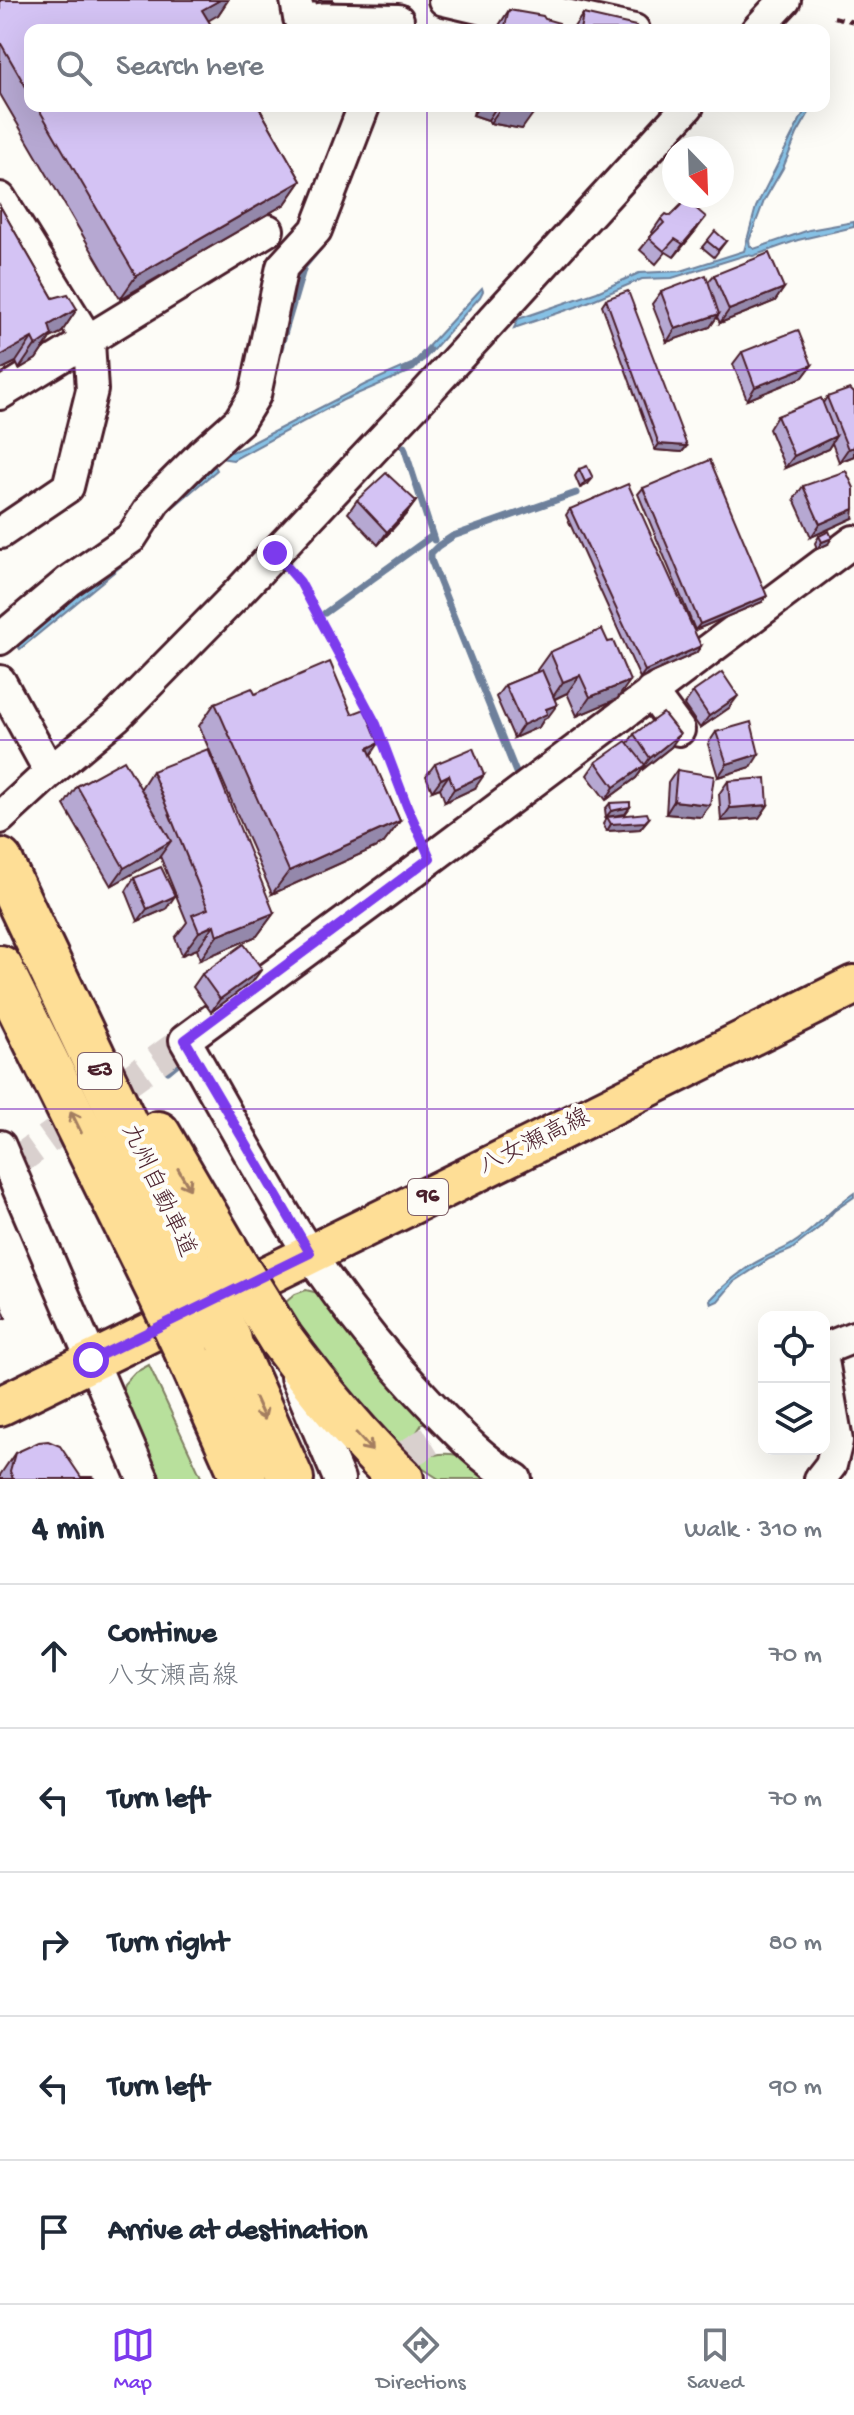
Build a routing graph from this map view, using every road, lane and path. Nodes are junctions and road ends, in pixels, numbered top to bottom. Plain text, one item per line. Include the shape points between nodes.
1 (296, 0) edge
2 (435, 0) edge
3 (444, 0) edge
4 (785, 0) edge
5 (496, 6) edge
6 (400, 17) edge
7 (834, 17) dead end
8 (854, 22) edge
9 (600, 24) edge
10 (763, 24) edge
11 (362, 112) edge
12 (683, 112) edge
13 (0, 198) edge
14 (268, 230) dead end
15 (89, 342) junction
16 (0, 394) edge
17 (0, 531) edge
18 (854, 541) edge
19 (275, 553) junction
20 (0, 639) edge
21 (0, 681) edge
22 (651, 692) junction
23 (679, 730) edge
24 (50, 772) junction
25 (0, 818) edge
26 (430, 858) junction
27 (2, 865) edge
28 (0, 968) edge
29 (854, 985) edge
30 (3, 1162) edge
31 (310, 1253) junction
32 (182, 1282) junction
33 (854, 1337) edge
34 (280, 1338) junction
35 (830, 1347) edge
36 (176, 1356) junction
37 (91, 1360) junction
38 (827, 1383) edge
39 (0, 1406) edge
40 (143, 1479) edge
41 (219, 1479) edge
42 (244, 1479) edge
43 (291, 1479) edge
44 (339, 1479) edge
45 (401, 1479) edge
46 (516, 1479) edge
47 (820, 1479) edge

1 - 6 street via 299,18
2 - 6 street
3 - 5 street
4 - 10 street
5 - 9 street
7 - 8 path
11 - 20 street via 316,230 282,267 255,395 239,421 155,501 131,538
12 - 19 street
13 - 15 street
14 - 15 street
15 - 16 street
15 - 17 street via 92,390 68,487
18 - 22 street
19 - 24 street via 117,716
19 - 26 path via 300,582 376,724
21 - 24 street
22 - 23 street
22 - 26 street
24 - 25 street
26 - 31 street via 185,1040
27 -> 32 highway, 九州自動車道 / E3
32 -> 28 highway, 九州自動車道 / E3 via 96,1163
29 - 31 main road, 八女瀬高線 / 96
30 - 37 street
31 - 37 main road, 八女瀬高線 / 96
31 - 46 street via 442,1433
32 - 34 highway, bridge
32 - 36 highway, 九州自動車道 / E3, bridge
32 -> 43 highway, 九州自動車道 / E3, bridge via 229,1340
33 - 35 street
34 - 44 street
34 -> 45 highway via 323,1395
36 - 41 highway
36 - 42 highway, 九州自動車道 / E3
37 - 39 main road, 八女瀬高線 / 96
37 - 40 street
38 - 47 street via 837,1441 831,1465

